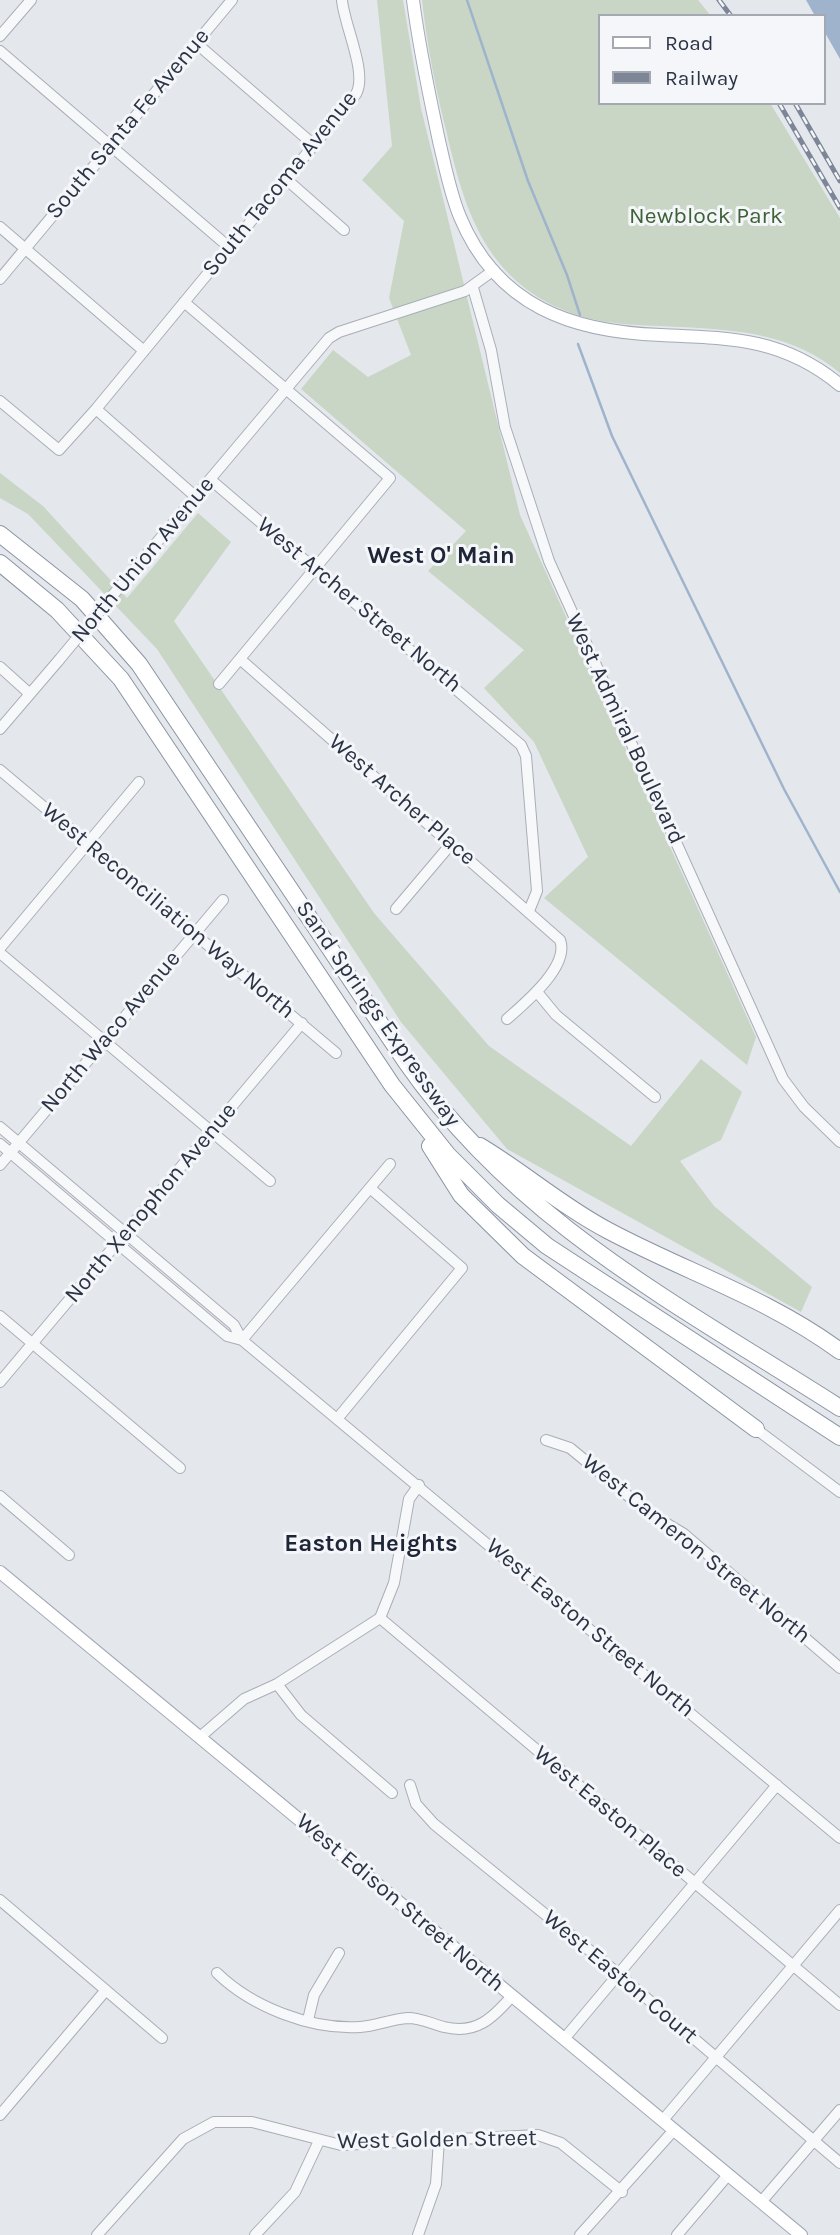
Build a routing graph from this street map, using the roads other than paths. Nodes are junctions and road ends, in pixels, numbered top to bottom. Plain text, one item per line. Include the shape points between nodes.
1 (31, 0) edge
2 (232, 0) edge
3 (342, 0) edge
4 (413, 0) edge
5 (0, 36) edge
6 (196, 43) junction
7 (0, 51) edge
8 (314, 145) junction
9 (110, 146) junction
10 (286, 179) junction
11 (0, 227) edge
12 (344, 230) dead end
13 (230, 248) junction
14 (25, 249) junction
15 (494, 271) junction
16 (0, 279) edge
17 (473, 288) junction
18 (184, 302) junction
19 (144, 351) junction
20 (840, 385) edge
21 (286, 390) junction
22 (0, 401) edge
23 (96, 409) junction
24 (211, 480) junction
25 (197, 497) junction
26 (0, 532) edge
27 (0, 563) edge
28 (316, 568) junction
29 (240, 659) junction
30 (0, 667) edge
31 (219, 684) dead end
32 (30, 694) junction
33 (0, 729) edge
34 (0, 770) edge
35 (139, 782) dead end
36 (87, 844) junction
37 (451, 844) junction
38 (223, 900) dead end
39 (396, 909) dead end
40 (529, 911) junction
41 (194, 934) junction
42 (0, 951) edge
43 (537, 992) junction
44 (507, 1019) dead end
45 (302, 1023) junction
46 (105, 1040) junction
47 (336, 1053) dead end
48 (391, 1085) junction
49 (655, 1097) dead end
50 (0, 1127) edge
51 (211, 1131) junction
52 (463, 1136) junction
53 (840, 1142) edge
54 (19, 1143) junction
55 (0, 1144) edge
56 (10, 1152) junction
57 (390, 1164) dead end
58 (0, 1165) edge
59 (270, 1181) dead end
60 (370, 1188) junction
61 (126, 1233) junction
62 (117, 1243) junction
63 (0, 1316) edge
64 (242, 1340) junction
65 (33, 1344) junction
66 (840, 1351) edge
67 (0, 1382) edge
68 (833, 1404) edge
69 (337, 1419) junction
70 (750, 1425) joint
71 (840, 1437) edge
72 (545, 1440) dead end
73 (180, 1468) dead end
74 (419, 1485) junction
75 (840, 1492) edge
76 (0, 1496) edge
77 (69, 1555) dead end
78 (0, 1572) edge
79 (380, 1618) junction
80 (840, 1668) edge
81 (277, 1684) junction
82 (200, 1737) junction
83 (410, 1785) dead end
84 (777, 1785) junction
85 (392, 1793) dead end
86 (840, 1838) edge
87 (694, 1882) junction
88 (0, 1900) edge
89 (840, 1910) edge
90 (339, 1953) dead end
91 (793, 1966) junction
92 (217, 1973) dead end
93 (617, 1974) junction
94 (106, 1990) junction
95 (512, 1996) junction
96 (840, 2005) edge
97 (308, 2020) junction
98 (162, 2038) dead end
99 (564, 2039) junction
100 (715, 2057) junction
101 (840, 2110) edge
102 (0, 2115) edge
103 (663, 2120) junction
104 (674, 2130) junction
105 (439, 2140) junction
106 (815, 2140) junction
107 (318, 2141) junction
108 (840, 2163) edge
109 (728, 2175) junction
110 (622, 2192) junction
111 (761, 2202) junction
112 (97, 2235) edge
113 (255, 2235) edge
114 (418, 2235) edge
115 (580, 2235) edge
116 (677, 2235) edge
117 (801, 2235) edge

1 - 5 street
2 - 6 street, South Santa Fe Avenue
3 - 8 street, South Tacoma Avenue via 360,85
4 - 15 main road via 422,66 453,196 466,230
6 - 8 street
6 - 9 street, South Santa Fe Avenue
7 - 9 street
8 - 10 street, South Tacoma Avenue
9 - 13 street
9 - 14 street, South Santa Fe Avenue
10 - 12 street
10 - 13 street, South Tacoma Avenue
11 - 14 street
13 - 18 street, South Tacoma Avenue
14 - 16 street, South Santa Fe Avenue
14 - 19 street
15 - 17 street
15 - 20 main road via 531,304 573,324 615,333 759,343 808,362
17 - 21 street, North Union Avenue via 339,331
17 - 53 street, West Admiral Boulevard via 491,350 505,427 549,561 783,1079
18 - 19 street, South Tacoma Avenue
18 - 21 street
19 - 23 street, South Tacoma Avenue
21 - 24 street, North Union Avenue
21 - 28 street via 390,478
22 - 23 street, South Tacoma Avenue via 59,450
23 - 25 street
24 - 25 street, North Union Avenue
24 - 28 street, West Archer Street North
25 - 32 street, North Union Avenue, bridge
26 - 52 highway, Sand Springs Expressway via 82,599 139,664 405,1062
27 - 48 highway, Sand Springs Expressway via 57,610 121,679
28 - 29 street
28 - 40 street, West Archer Street North via 521,745 526,756 537,891
29 - 31 street
29 - 37 street, West Archer Place
30 - 32 street
32 - 33 street, North Union Avenue
34 - 36 street, West Reconciliation Way North
35 - 36 street
36 - 41 street, West Reconciliation Way North
36 - 42 street
37 - 39 street
37 - 40 street, West Archer Place
38 - 41 street, North Waco Avenue
40 - 43 street, West Archer Place via 561,944 561,957
41 - 45 street, West Reconciliation Way North
41 - 46 street, North Waco Avenue
42 - 46 street
43 - 44 street
43 - 49 street via 556,1015
45 - 47 street, West Reconciliation Way North
45 - 51 street, North Xenophon Avenue
46 - 51 street
46 - 54 street, North Waco Avenue
48 - 70 highway via 461,1195 501,1236
48 - 71 highway, Sand Springs Expressway via 448,1155 519,1223 587,1274
50 - 54 street, West Easton Street North
51 - 59 street
51 - 61 street, North Xenophon Avenue
52 - 66 highway via 592,1222 758,1299
52 - 68 highway, Sand Springs Expressway via 509,1182 576,1237
54 - 56 street, North Waco Avenue
54 - 61 street, West Easton Street North
55 - 56 street, West Easton Street North
56 - 58 street, North Waco Avenue
56 - 62 street, West Easton Street North
57 - 60 street
60 - 64 street
60 - 69 street via 462,1268
61 - 62 street, North Xenophon Avenue
61 - 64 street, West Easton Street North via 234,1325
62 - 64 street, West Easton Street North via 227,1336
62 - 65 street, North Xenophon Avenue
63 - 65 street
64 - 69 street, West Easton Street North
65 - 67 street, North Xenophon Avenue
65 - 73 street
69 - 74 street, West Easton Street North
70 - 75 street
72 - 80 street, West Cameron Street North via 570,1448 649,1513 684,1534
74 - 79 street via 409,1499 394,1583
74 - 84 street, West Easton Street North
76 - 77 street
78 - 82 main road, West Edison Street North
79 - 81 street
79 - 87 street, West Easton Place
81 - 82 street via 244,1699
81 - 85 street via 301,1715
82 - 95 main road, West Edison Street North
83 - 93 street, West Easton Court via 416,1804 434,1824
84 - 86 street, West Easton Street North
84 - 87 street
87 - 91 street, West Easton Place
87 - 93 street
88 - 94 street
89 - 91 street
90 - 97 street via 314,1995
91 - 96 street, West Easton Place
91 - 100 street
92 - 97 street via 260,2004
93 - 99 street
93 - 100 street, West Easton Court
94 - 98 street
94 - 102 street
95 - 97 street via 491,2019 468,2028 416,2018 357,2027
95 - 99 main road, West Edison Street North
99 - 103 main road, West Edison Street North
100 - 103 street
100 - 106 street, West Easton Court
101 - 106 street
103 - 104 main road, West Edison Street North
104 - 109 main road, West Edison Street North
104 - 110 street
105 - 107 street, West Golden Street via 355,2145
105 - 110 street, West Golden Street via 538,2135 561,2143
105 - 114 street via 436,2184
106 - 108 street, West Easton Court
106 - 111 street
107 - 112 street, West Golden Street via 244,2121 204,2124 171,2150
107 - 113 street via 295,2192
109 - 111 main road, West Edison Street North
109 - 116 street
110 - 115 street
111 - 117 main road, West Edison Street North

